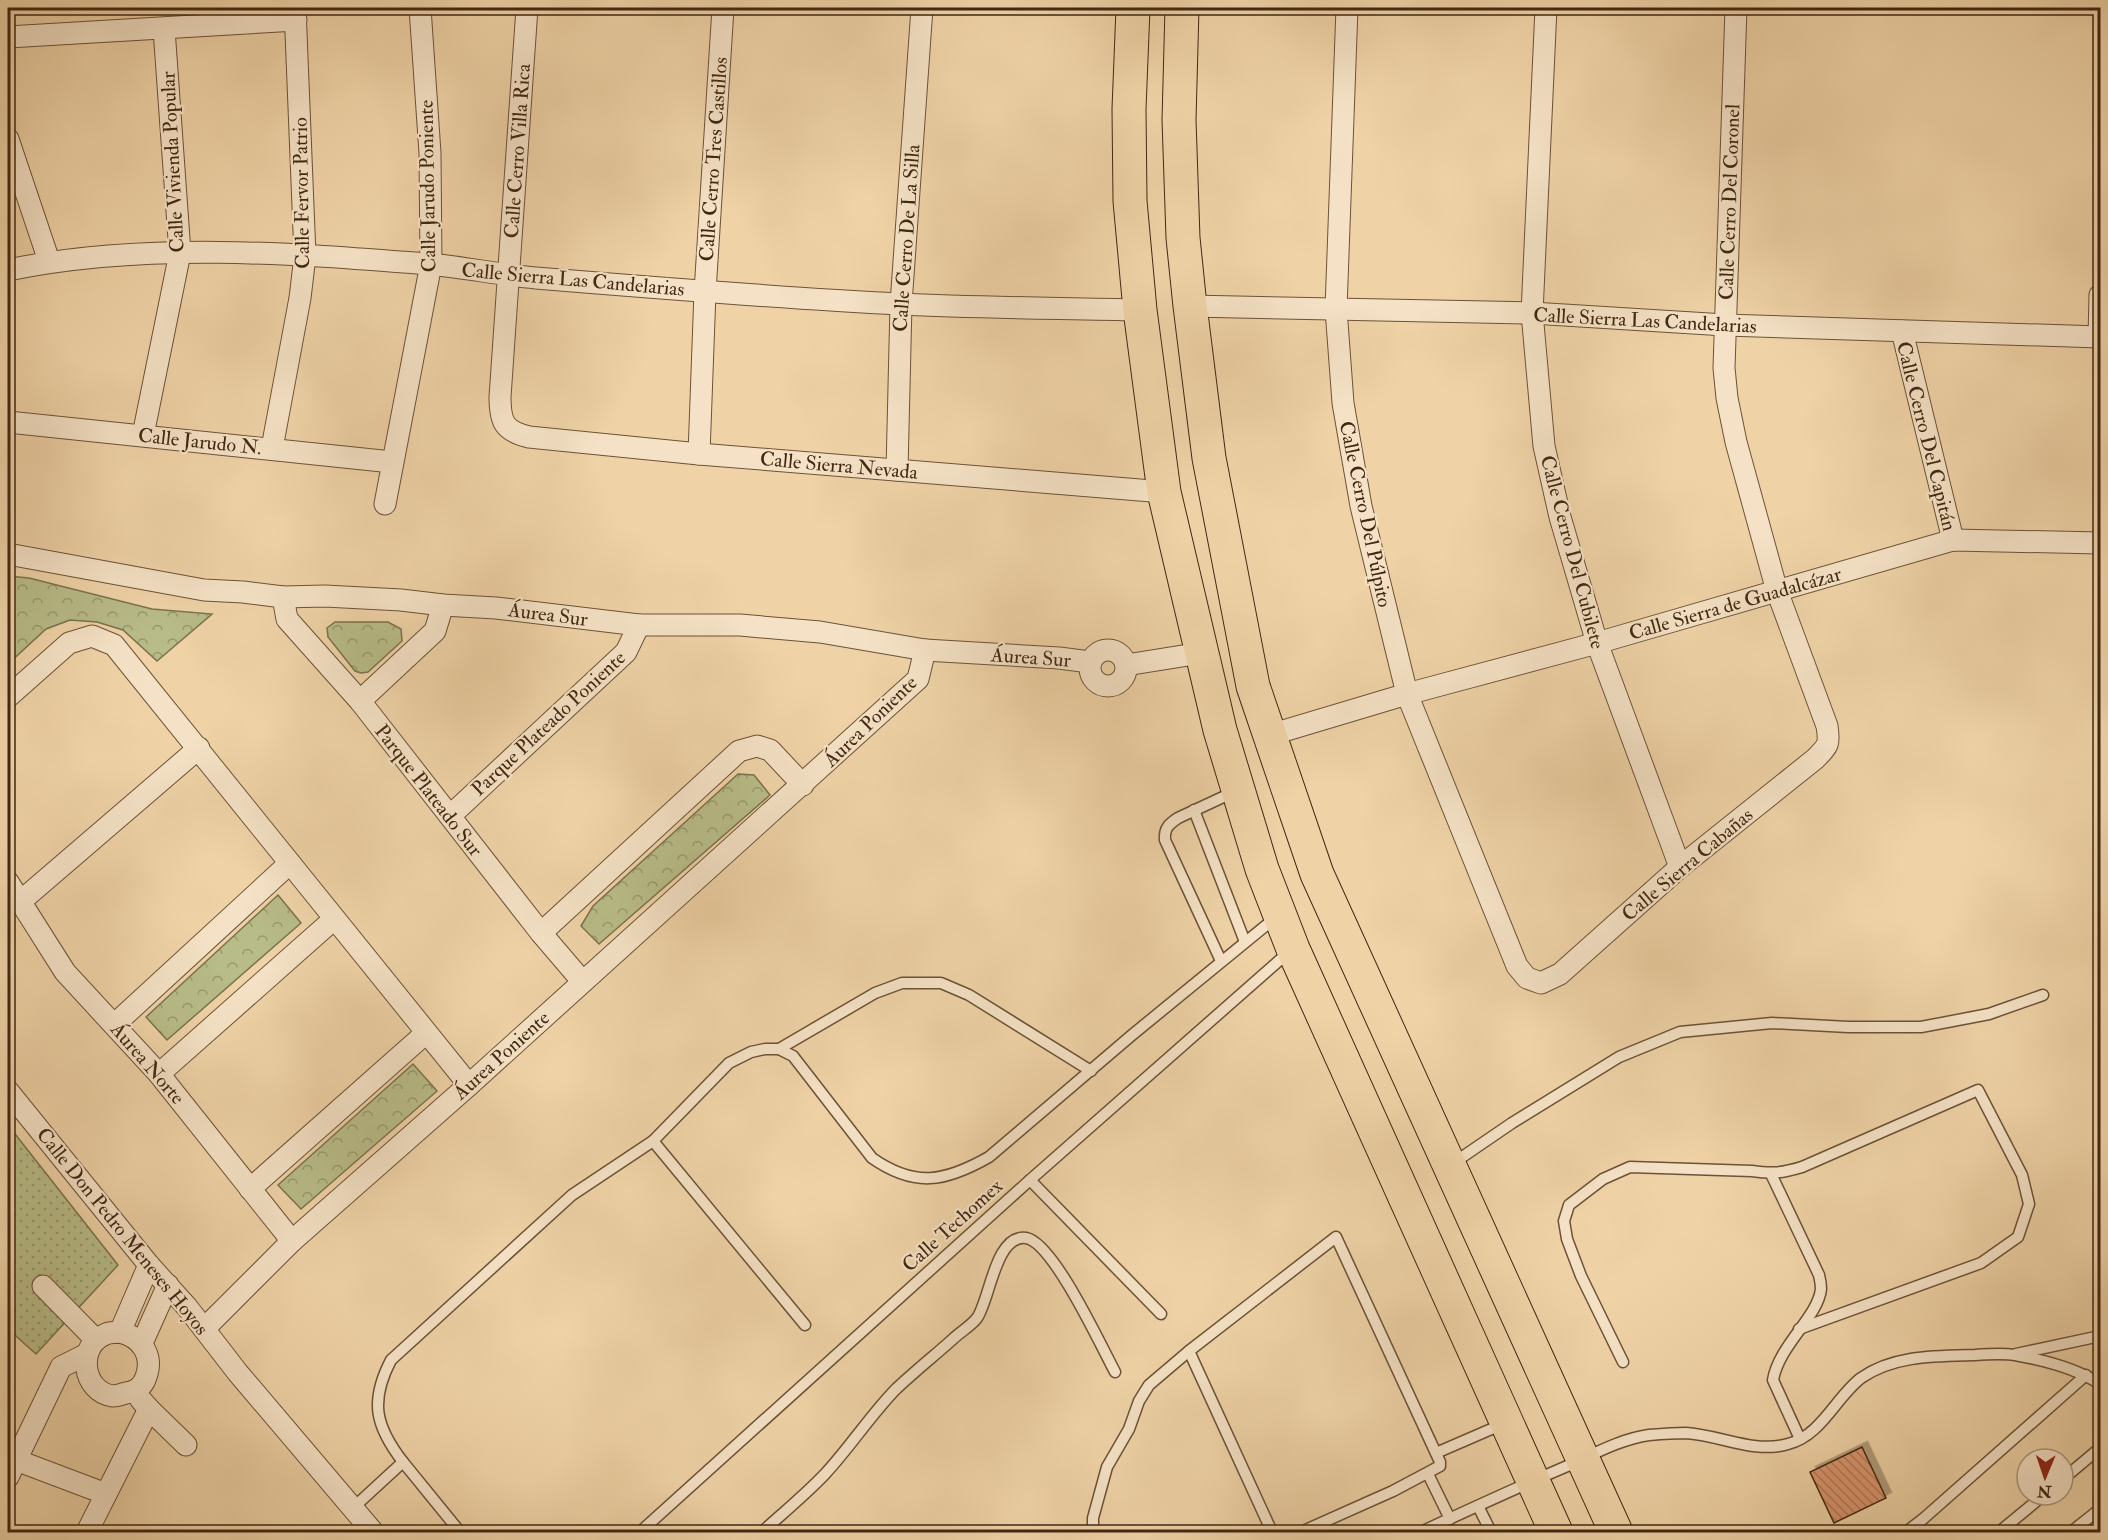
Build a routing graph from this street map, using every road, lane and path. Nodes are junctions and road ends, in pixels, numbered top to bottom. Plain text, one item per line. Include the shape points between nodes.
1 (420, 8) edge
2 (527, 8) edge
3 (723, 8) edge
4 (922, 8) edge
5 (1133, 8) edge
6 (1182, 8) edge
7 (1347, 8) edge
8 (1546, 8) edge
9 (1736, 8) edge
10 (296, 14) edge
11 (164, 29) junction
12 (8, 37) edge
13 (8, 139) edge
14 (180, 253) junction
15 (305, 256) junction
16 (49, 261) junction
17 (431, 264) junction
18 (8, 270) edge
19 (509, 276) junction
20 (705, 292) junction
21 (2100, 295) edge
22 (901, 304) junction
23 (1190, 306) junction
24 (1336, 309) junction
25 (1140, 310) junction
26 (1532, 313) junction
27 (1725, 325) junction
28 (1902, 331) junction
29 (2100, 338) edge
30 (8, 422) edge
31 (514, 434) joint
32 (143, 435) junction
33 (272, 448) junction
34 (699, 454) junction
35 (392, 462) junction
36 (897, 470) junction
37 (1164, 492) junction
38 (385, 504) dead end
39 (1953, 540) junction
40 (2100, 543) edge
41 (8, 554) edge
42 (1777, 591) junction
43 (283, 597) junction
44 (443, 605) junction
45 (639, 625) junction
46 (1597, 643) junction
47 (925, 650) junction
48 (1202, 653) junction
49 (1407, 694) junction
50 (8, 697) edge
51 (360, 701) junction
52 (1270, 735) junction
53 (1829, 740) joint
54 (199, 748) junction
55 (803, 785) junction
56 (1238, 790) junction
57 (1194, 810) junction
58 (450, 816) junction
59 (290, 863) junction
60 (1680, 867) junction
61 (8, 882) edge
62 (21, 901) junction
63 (1280, 915) junction
64 (334, 919) junction
65 (541, 933) junction
66 (1245, 942) junction
67 (1293, 949) junction
68 (1221, 961) junction
69 (582, 981) junction
70 (1541, 983) joint
71 (2043, 994) dead end
72 (115, 1024) junction
73 (426, 1033) junction
74 (779, 1049) junction
75 (1091, 1071) junction
76 (159, 1074) junction
77 (469, 1085) junction
78 (8, 1091) edge
79 (653, 1142) junction
80 (1449, 1166) junction
81 (1771, 1174) junction
82 (1030, 1180) junction
83 (250, 1189) junction
84 (292, 1241) junction
85 (149, 1264) junction
86 (168, 1285) junction
87 (43, 1287) dead end
88 (1161, 1314) dead end
89 (805, 1325) dead end
90 (204, 1329) junction
91 (1799, 1329) junction
92 (120, 1332) junction
93 (2100, 1336) edge
94 (141, 1343) junction
95 (92, 1347) junction
96 (1190, 1351) junction
97 (2014, 1355) junction
98 (1623, 1362) dead end
99 (1115, 1372) dead end
100 (2086, 1375) junction
101 (2100, 1384) edge
102 (135, 1392) junction
103 (148, 1409) junction
104 (1506, 1423) junction
105 (1800, 1439) junction
106 (186, 1445) dead end
107 (2100, 1448) edge
108 (1436, 1453) junction
109 (1582, 1459) junction
110 (403, 1462) junction
111 (12, 1468) edge
112 (2075, 1469) edge
113 (1428, 1474) junction
114 (1532, 1481) junction
115 (106, 1494) junction
116 (1478, 1506) junction
117 (2030, 1507) edge
118 (353, 1508) junction
119 (2100, 1509) edge
120 (1450, 1519) junction
121 (87, 1533) edge
122 (373, 1533) edge
123 (460, 1533) edge
124 (640, 1533) edge
125 (762, 1533) edge
126 (1093, 1533) edge
127 (1272, 1533) edge
128 (1301, 1533) edge
129 (1421, 1533) edge
130 (1491, 1533) edge
131 (1556, 1533) edge
132 (1616, 1533) edge
133 (1906, 1533) edge
134 (1999, 1533) edge
135 (2071, 1533) edge

1 - 17 street, Calle Jarudo Poniente via 430,153
2 - 19 street, Calle Cerro Villa Rica
3 - 20 street, Calle Cerro Tres Castillos
4 - 22 street, Calle Cerro De La Silla
5 - 25 main road via 1130,201
6 - 23 main road via 1179,120
7 - 24 street, Calle Cerro Del Púlpito
8 - 26 street, Calle Cerro Del Cubilete
9 - 27 street, Calle Cerro Del Coronel
10 - 11 street
10 - 15 street, Calle Fervor Patrio
11 - 12 street
11 - 14 street, Calle Vivienda Popular
13 - 16 street
14 - 15 street, Calle Sierra Las Candelarias
14 - 16 street, Calle Sierra Las Candelarias
14 - 32 street, Calle Vivienda Popular
15 - 17 street, Calle Sierra Las Candelarias
15 - 33 street, Calle Fervor Patrio
16 - 18 street, Calle Sierra Las Candelarias
17 - 19 street, Calle Sierra Las Candelarias
17 - 35 street, Calle Jarudo Poniente
19 - 20 street, Calle Sierra Las Candelarias
19 - 31 street, Calle Cerro Villa Rica via 500,414
20 - 22 street, Calle Sierra Las Candelarias
20 - 34 street, Calle Cerro Tres Castillos
21 - 29 street
22 - 25 street, Calle Sierra Las Candelarias
22 - 36 street, Calle Cerro De La Silla
23 - 24 street, Calle Sierra Las Candelarias
23 - 52 main road via 1209,458 1254,686
24 - 26 street, Calle Sierra Las Candelarias
24 - 49 street, Calle Cerro Del Púlpito via 1343,403 1361,506
25 - 37 main road
26 - 27 street, Calle Sierra Las Candelarias
26 - 46 street, Calle Cerro Del Cubilete via 1544,446
27 - 28 street, Calle Sierra Las Candelarias
27 - 42 street, Calle Cerro Del Coronel via 1727,398
28 - 29 street, Calle Sierra Las Candelarias
28 - 39 street, Calle Cerro Del Capitán
30 - 32 street, Calle Jarudo N.
31 - 34 street, Calle Sierra Nevada
32 - 33 street, Calle Jarudo N.
33 - 35 street, Calle Jarudo N.
34 - 36 street, Calle Sierra Nevada
35 - 38 street, Calle Jarudo Poniente
36 - 37 street, Calle Sierra Nevada
37 - 48 main road
39 - 40 street, Calle Sierra de Guadalcázar
39 - 42 street, Calle Sierra de Guadalcázar
41 - 43 street, Áurea Sur via 204,590
42 - 46 street, Calle Sierra de Guadalcázar
42 - 53 street, Calle Cerro Del Coronel
43 - 44 street, Áurea Sur via 390,599
43 - 51 street, Parque Plateado Sur via 287,619
44 - 45 street, Áurea Sur
44 - 51 street via 435,631
45 - 47 street, Áurea Sur via 740,624 819,632
45 - 58 street, Parque Plateado Poniente via 626,652
46 - 49 street, Calle Sierra de Guadalcázar
46 - 60 street, Calle Cerro Del Cubilete
47 - 48 street, Áurea Sur via 1090,662 1097,652 1109,649 1120,654 1126,665
47 - 55 street, Áurea Poniente via 918,679
48 - 56 main road
49 - 52 street, Calle Sierra de Guadalcázar
49 - 70 street, Calle Cerro Del Púlpito via 1517,966 1527,978
50 - 54 street via 69,643 92,636 114,645
51 - 58 street, Parque Plateado Sur
52 - 80 main road via 1317,874
53 - 60 street, Calle Sierra Cabañas via 1815,759
54 - 59 street
54 - 62 street
55 - 65 street via 770,750 757,746 740,751
55 - 69 street, Áurea Poniente
56 - 57 lane
56 - 63 main road
57 - 66 lane
57 - 68 lane via 1170,824 1165,840
58 - 65 street, Parque Plateado Sur
59 - 64 street
59 - 72 street
60 - 70 street, Calle Sierra Cabañas via 1560,975
61 - 62 street, Áurea Norte
62 - 72 street, Áurea Norte via 65,972
63 - 66 lane
63 - 67 main road
64 - 73 street
64 - 76 street
65 - 69 street, Parque Plateado Sur
66 - 68 lane
67 - 82 lane, Calle Techomex
67 - 104 main road
68 - 75 lane
69 - 77 street, Áurea Poniente
71 - 80 lane via 1989,1014 1921,1027 1772,1023 1680,1032 1619,1057
72 - 76 street, Áurea Norte
73 - 77 street
73 - 83 street
74 - 75 lane via 875,993 902,983 941,983 969,994
74 - 75 lane via 793,1056 872,1158 905,1176 926,1179 948,1177 989,1157
74 - 79 lane via 751,1052 729,1063
76 - 83 street, Áurea Norte
77 - 84 street, Áurea Poniente
78 - 85 street, Calle Don Pedro Meneses Hoyos
79 - 89 lane
79 - 110 lane via 572,1195 390,1360 381,1380 379,1420 387,1441
80 - 109 main road
81 - 91 lane via 1819,1275 1821,1289 1816,1303
81 - 91 lane via 1802,1167 1978,1090 2022,1175 2029,1204 2018,1237 1981,1263
81 - 98 lane via 1630,1167 1603,1179 1569,1205 1564,1221 1567,1239
82 - 88 lane
82 - 124 lane, Calle Techomex
83 - 84 street, Áurea Norte
84 - 90 street, Áurea Poniente
85 - 86 street, Calle Don Pedro Meneses Hoyos
85 - 92 street
86 - 90 street, Calle Don Pedro Meneses Hoyos
86 - 94 street
87 - 95 street
90 - 118 street, Calle Don Pedro Meneses Hoyos
91 - 105 lane via 1774,1370 1773,1380
92 - 94 street
92 - 95 street via 106,1334
93 - 97 lane
94 - 102 street via 148,1355 149,1368
95 - 102 street via 86,1372 96,1388 113,1396
95 - 111 street via 61,1366
96 - 108 lane via 1336,1237
96 - 126 lane via 1149,1385 1139,1401 1129,1430 1107,1467 1093,1518
96 - 127 lane
97 - 100 lane
97 - 105 lane via 1937,1356 1886,1365 1861,1378 1818,1426
99 - 125 lane via 1068,1284 1040,1246 1023,1237 1015,1240 998,1260 986,1301 976,1318 895,1391 825,1474
100 - 101 lane
100 - 133 lane
102 - 103 street
103 - 106 street
103 - 115 street
104 - 108 lane
104 - 114 main road
105 - 109 lane via 1762,1447 1686,1433 1665,1434 1618,1443
107 - 112 lane
108 - 113 lane via 1440,1466
109 - 114 lane
109 - 132 main road
110 - 118 lane
110 - 123 lane
111 - 115 street
113 - 120 lane
113 - 128 lane
114 - 116 lane
114 - 131 main road
115 - 121 street
116 - 120 lane
116 - 130 lane
117 - 134 lane
118 - 122 street, Calle Don Pedro Meneses Hoyos
119 - 135 lane
120 - 129 lane

